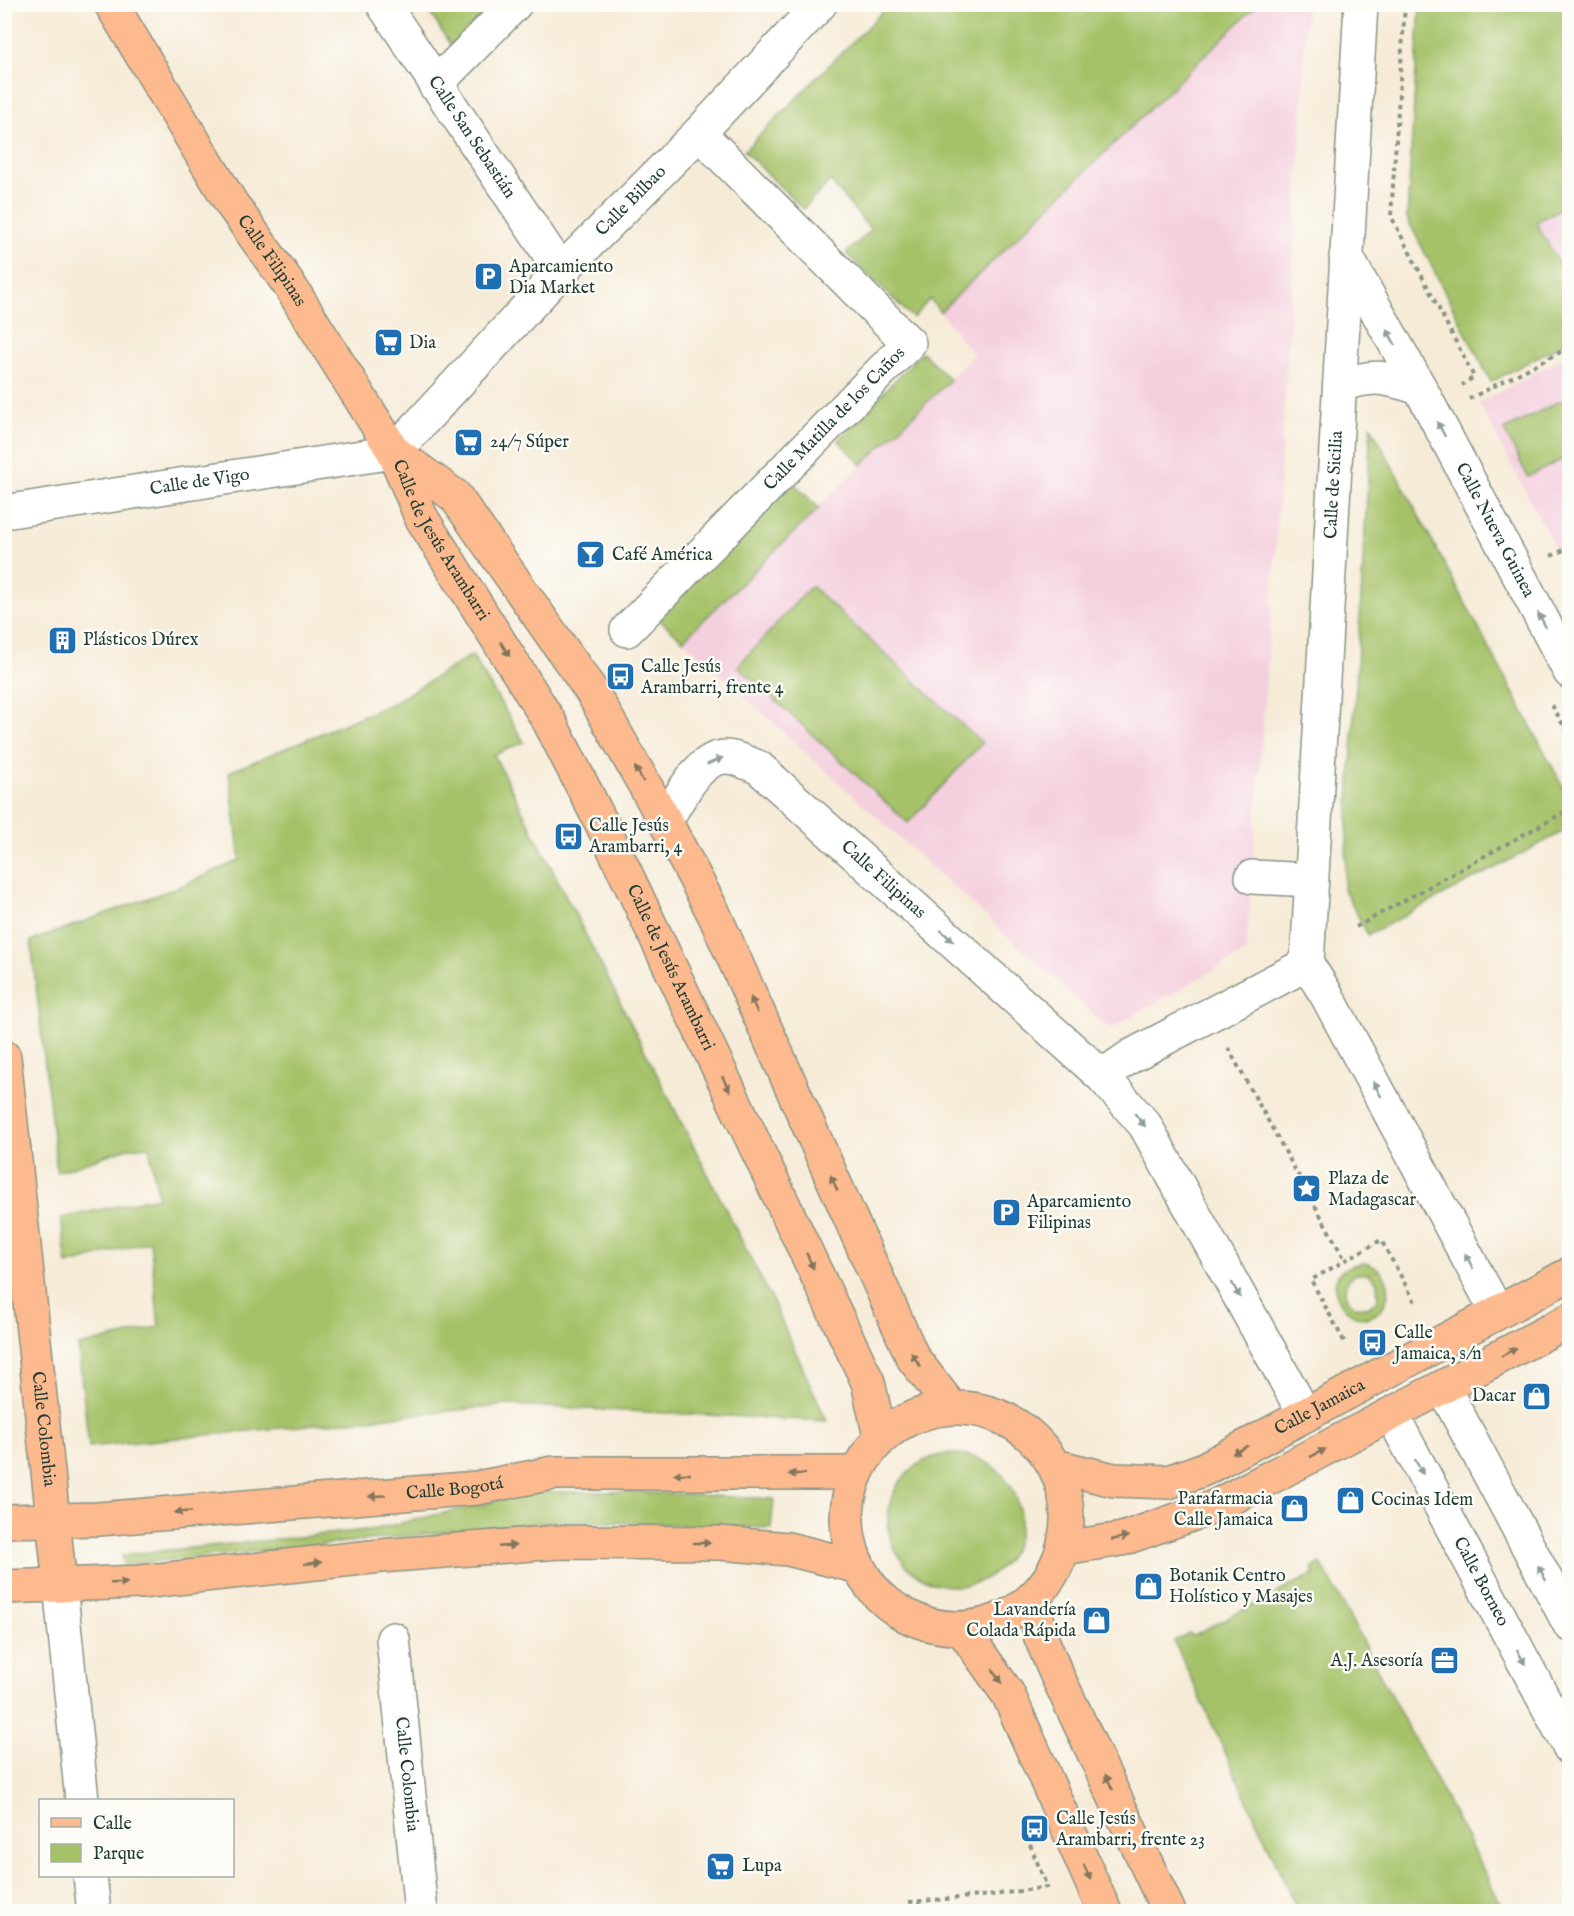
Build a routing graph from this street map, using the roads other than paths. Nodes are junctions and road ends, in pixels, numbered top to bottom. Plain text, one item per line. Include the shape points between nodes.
1 (111, 4) edge
2 (383, 4) edge
3 (515, 4) edge
4 (820, 4) edge
5 (1361, 4) edge
6 (435, 85) junction
7 (699, 133) junction
8 (1346, 256) junction
9 (561, 271) junction
10 (1340, 385) junction
11 (1425, 397) junction
12 (394, 452) junction
13 (455, 496) joint
14 (4, 512) edge
15 (627, 630) dead end
16 (1569, 672) edge
17 (665, 821) junction
18 (1252, 877) dead end
19 (1311, 880) junction
20 (1307, 964) junction
21 (4, 1058) edge
22 (1102, 1076) junction
23 (1569, 1274) edge
24 (1497, 1312) junction
25 (1569, 1320) edge
26 (1443, 1387) junction
27 (951, 1407) junction
28 (1305, 1415) junction
29 (1392, 1415) junction
30 (880, 1437) junction
31 (1055, 1466) junction
32 (855, 1473) junction
33 (53, 1519) junction
34 (4, 1521) edge
35 (1063, 1548) junction
36 (856, 1566) junction
37 (60, 1585) junction
38 (4, 1587) edge
39 (1034, 1597) junction
40 (1569, 1625) edge
41 (962, 1629) junction
42 (393, 1639) dead end
43 (1569, 1749) edge
44 (82, 1799) edge
45 (90, 1877) edge
46 (94, 1911) edge
47 (421, 1911) edge
48 (1105, 1911) edge
49 (1168, 1911) edge

1 - 12 main road, Calle Filipinas via 231,203 288,283
2 - 6 street, Calle San Sebastián
3 - 6 street
4 - 7 street, Calle Bilbao
5 - 8 street, Calle de Sicilia
6 - 9 street, Calle San Sebastián
7 - 9 street, Calle Bilbao
7 - 15 street, Calle Matilla de los Caños via 909,343
8 - 10 street, Calle de Sicilia
11 -> 8 street, Calle Nueva Guinea
9 - 12 street, Calle Bilbao
10 - 11 street via 1377,377
10 - 19 street, Calle de Sicilia
16 -> 11 street, Calle Nueva Guinea
12 - 13 main road, Calle Filipinas
12 - 14 street, Calle de Vigo
12 -> 30 main road, Calle de Jesús Arambarri via 421,517 549,721 604,828 868,1382
17 -> 13 main road, Calle de Jesús Arambarri via 592,692
17 -> 22 street, Calle Filipinas via 699,770 712,760 726,756 758,767
27 -> 17 main road, Calle de Jesús Arambarri via 913,1358 714,914
18 - 19 street
19 - 20 street, Calle de Sicilia
20 - 22 street via 1131,1056
24 -> 20 street
21 - 33 main road, Calle Colombia
22 -> 28 street via 1145,1125
23 - 24 main road, Calle Jamaica
24 - 28 main road, Calle Jamaica
26 -> 25 main road
26 - 29 main road
40 -> 26 street
27 - 30 main road via 913,1415
27 - 31 main road via 992,1412 1028,1433
28 -> 31 main road, Calle Jamaica via 1202,1470 1168,1482 1114,1480
35 -> 29 main road via 1122,1539 1214,1507
29 -> 43 street, Calle Borneo
30 - 32 main road
31 - 35 main road via 1067,1506
32 -> 33 main road, Calle Bogotá via 553,1473 477,1488 98,1519
32 - 36 main road via 845,1520
33 - 34 main road, Calle Bogotá
33 - 37 main road, Calle Colombia
35 - 39 main road via 1052,1575
37 -> 36 main road via 140,1582 559,1542 720,1543 788,1549
36 - 41 main road via 882,1600 919,1622
37 - 38 main road
37 - 44 street, Calle Colombia
39 - 41 main road via 1000,1620
49 -> 39 main road via 1055,1671 1040,1635
41 -> 48 main road via 1008,1694
42 - 47 street, Calle Colombia
45 - 46 street

